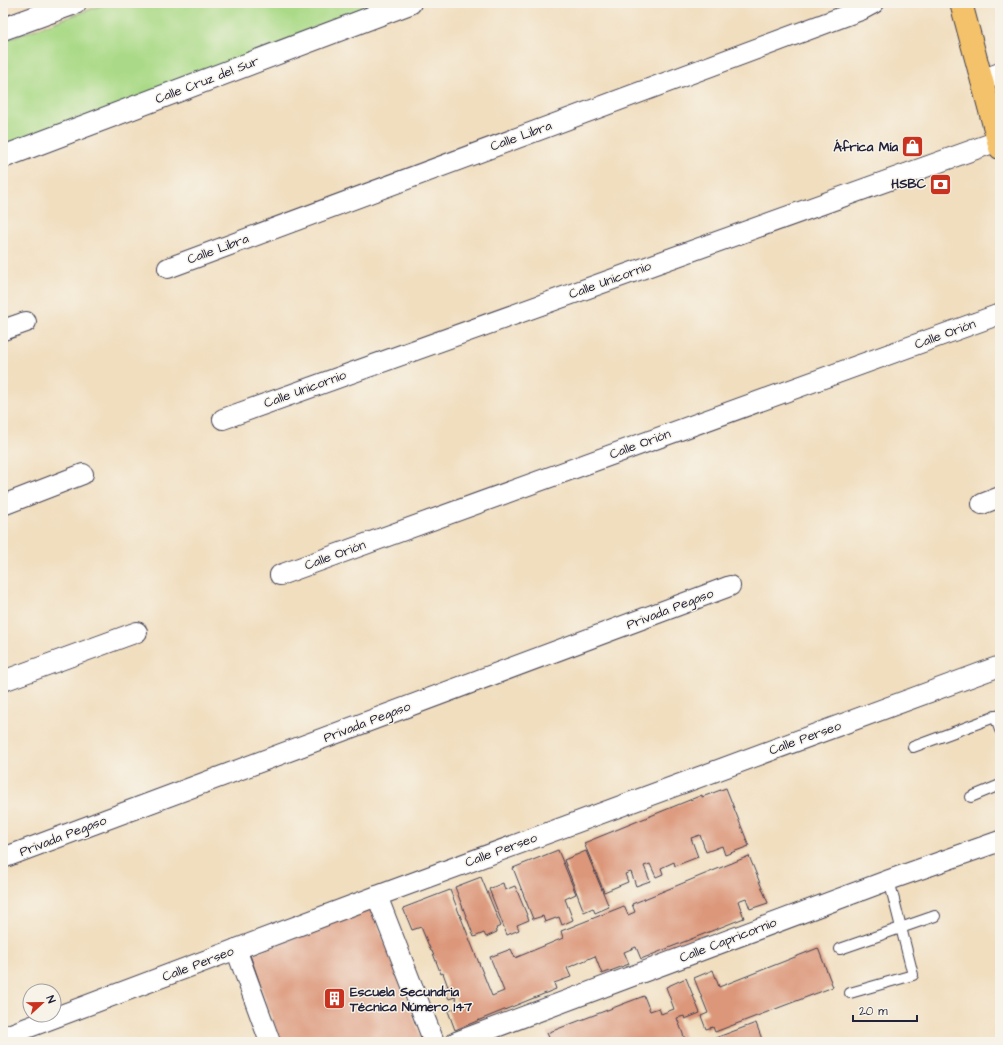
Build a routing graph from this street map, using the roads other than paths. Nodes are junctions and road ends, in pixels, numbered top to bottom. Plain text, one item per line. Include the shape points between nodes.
1 (75, 3) edge
2 (410, 3) edge
3 (874, 3) edge
4 (961, 3) edge
5 (3, 29) edge
6 (991, 76) edge
7 (999, 144) edge
8 (3, 157) edge
9 (168, 268) dead end
10 (1000, 314) edge
11 (26, 322) dead end
12 (3, 330) edge
13 (223, 419) dead end
14 (83, 474) dead end
15 (1000, 497) edge
16 (3, 504) edge
17 (982, 504) dead end
18 (280, 575) dead end
19 (730, 586) dead end
20 (137, 632) dead end
21 (1000, 666) edge
22 (3, 681) edge
23 (998, 715) edge
24 (1000, 730) edge
25 (913, 747) dead end
26 (1000, 786) edge
27 (971, 797) dead end
28 (1000, 841) edge
29 (3, 858) edge
30 (888, 880) junction
31 (377, 896) junction
32 (935, 916) dead end
33 (901, 928) junction
34 (236, 949) junction
35 (840, 949) dead end
36 (850, 993) dead end
37 (3, 1037) edge
38 (270, 1042) edge
39 (434, 1042) edge
40 (456, 1042) edge

1 - 5 street
2 - 8 street, Calle Cruz del Sur
3 - 9 street, Calle Libra
4 - 6 main road
6 - 7 main road
7 - 13 street, Calle Unicornio
10 - 18 street, Calle Orión
11 - 12 street
14 - 16 street
15 - 17 street
19 - 29 street, Privada Pegaso
20 - 22 street
21 - 31 street, Calle Perseo
23 - 24 lane
23 - 25 lane
26 - 27 lane
28 - 30 street, Calle Capricornio
30 - 33 lane
30 - 40 street, Calle Capricornio
31 - 34 street, Calle Perseo
31 - 39 street
32 - 33 lane
33 - 35 lane
33 - 36 lane via 913,975
34 - 37 street, Calle Perseo
34 - 38 street

